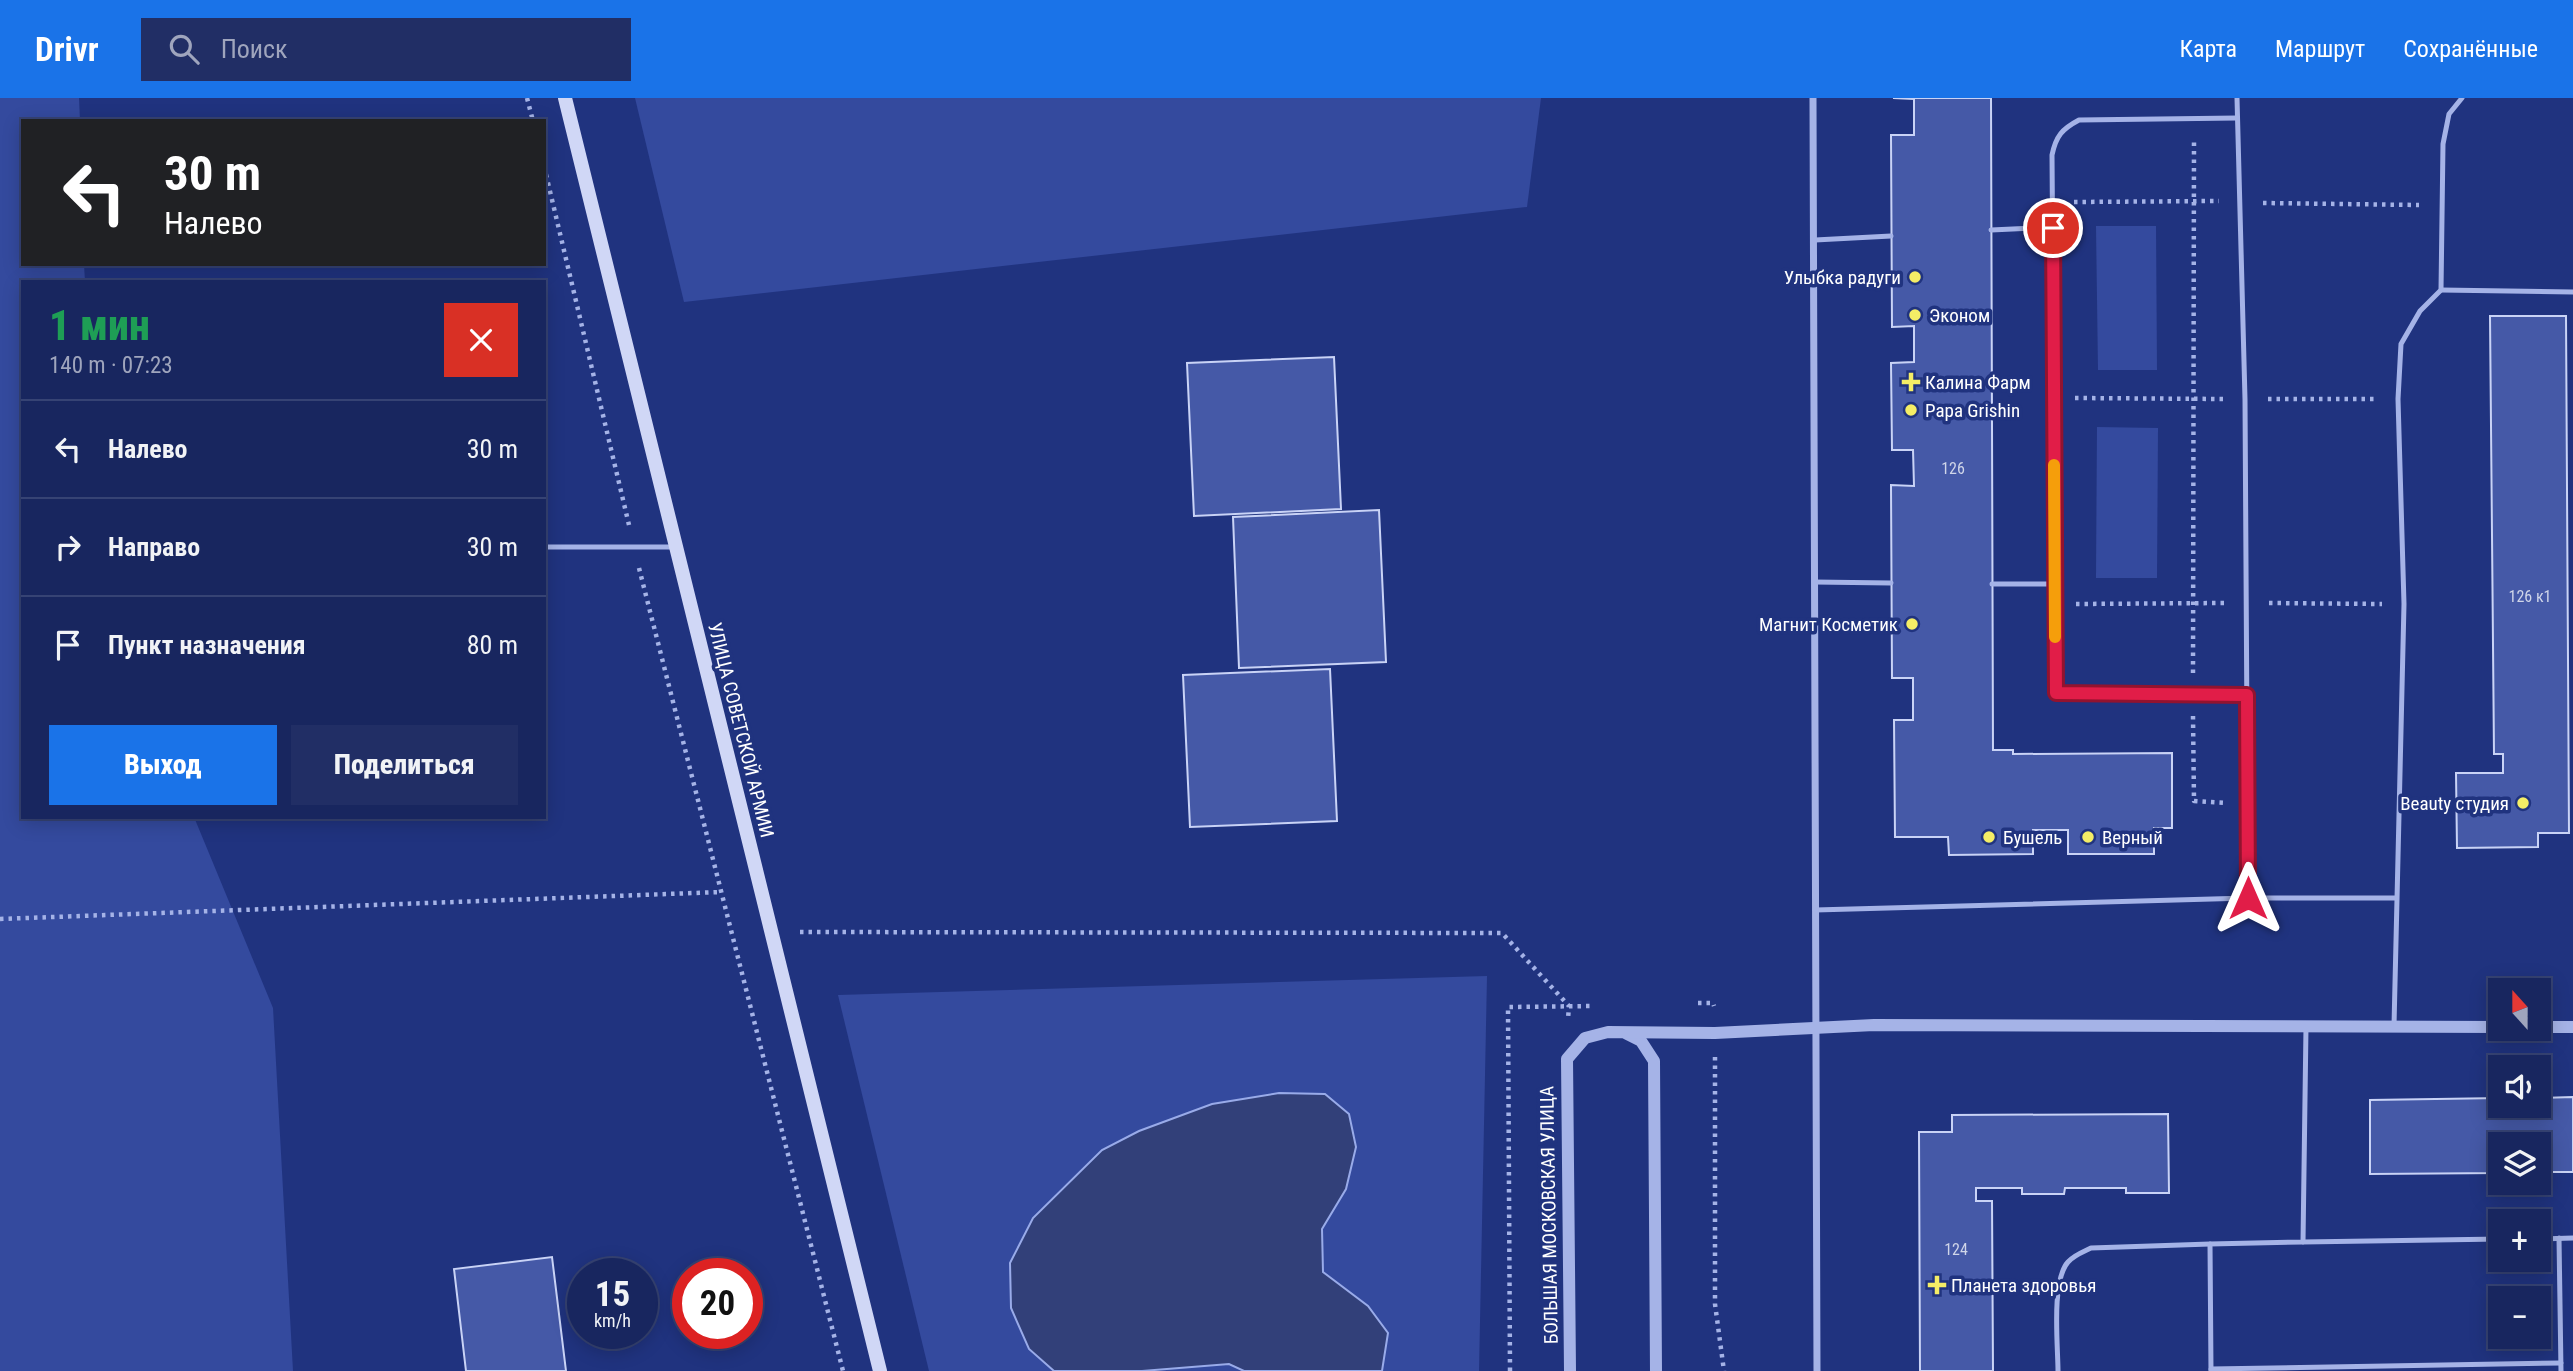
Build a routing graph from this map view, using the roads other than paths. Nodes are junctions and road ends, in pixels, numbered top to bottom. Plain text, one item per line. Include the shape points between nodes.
1 (565, 98) edge
2 (1813, 98) edge
3 (2237, 98) edge
4 (2462, 98) edge
5 (2237, 118) junction
6 (2053, 228) junction
7 (1991, 230) dead end
8 (1891, 236) dead end
9 (1815, 240) junction
10 (2441, 290) junction
11 (2573, 292) edge
12 (546, 547) edge
13 (676, 547) junction
14 (1813, 582) junction
15 (1891, 583) dead end
16 (1992, 584) dead end
17 (2054, 584) junction
18 (2247, 695) junction
19 (2248, 898) junction
20 (2395, 898) junction
21 (1815, 909) junction
22 (2394, 1026) junction
23 (2306, 1027) junction
24 (2488, 1027) edge
25 (2552, 1027) edge
26 (2573, 1027) edge
27 (1815, 1029) junction
28 (1627, 1034) junction
29 (2551, 1238) edge
30 (2559, 1238) junction
31 (2573, 1238) edge
32 (2488, 1239) edge
33 (2303, 1242) junction
34 (2210, 1244) junction
35 (2561, 1363) junction
36 (2211, 1370) edge
37 (880, 1371) edge
38 (1570, 1371) edge
39 (1656, 1371) edge
40 (1817, 1371) edge
41 (2058, 1371) edge
42 (2561, 1371) edge

1 - 13 main road, УЛИЦА СОВЕТСКОЙ АРМИИ
2 - 9 street
3 - 5 lane
4 - 10 lane via 2449,114 2443,144
5 - 6 lane via 2079,120 2065,127 2055,138 2052,155
5 - 18 lane
6 - 7 lane
6 - 17 lane
8 - 9 lane
9 - 14 street
10 - 11 lane
10 - 20 lane via 2420,311 2401,344 2398,399 2404,604
12 - 13 lane
13 - 37 main road, УЛИЦА СОВЕТСКОЙ АРМИИ
14 - 15 lane
14 - 21 street
16 - 17 lane
17 - 18 lane via 2056,693
18 - 19 lane
19 - 20 lane
19 - 21 lane
20 - 22 lane
21 - 27 street
22 - 23 street
22 - 24 street
23 - 27 street via 1874,1024
23 - 33 lane
25 - 26 street
27 - 28 street
27 - 40 street
28 - 38 street, БОЛЬШАЯ МОСКОВСКАЯ УЛИЦА via 1608,1032 1585,1038 1567,1059
28 - 39 street via 1641,1041 1654,1061
29 - 30 lane
30 - 31 lane
30 - 35 lane
32 - 33 lane
33 - 34 lane
34 - 36 lane
34 - 41 lane via 2091,1248 2066,1263 2059,1291
35 - 36 lane
35 - 42 lane

